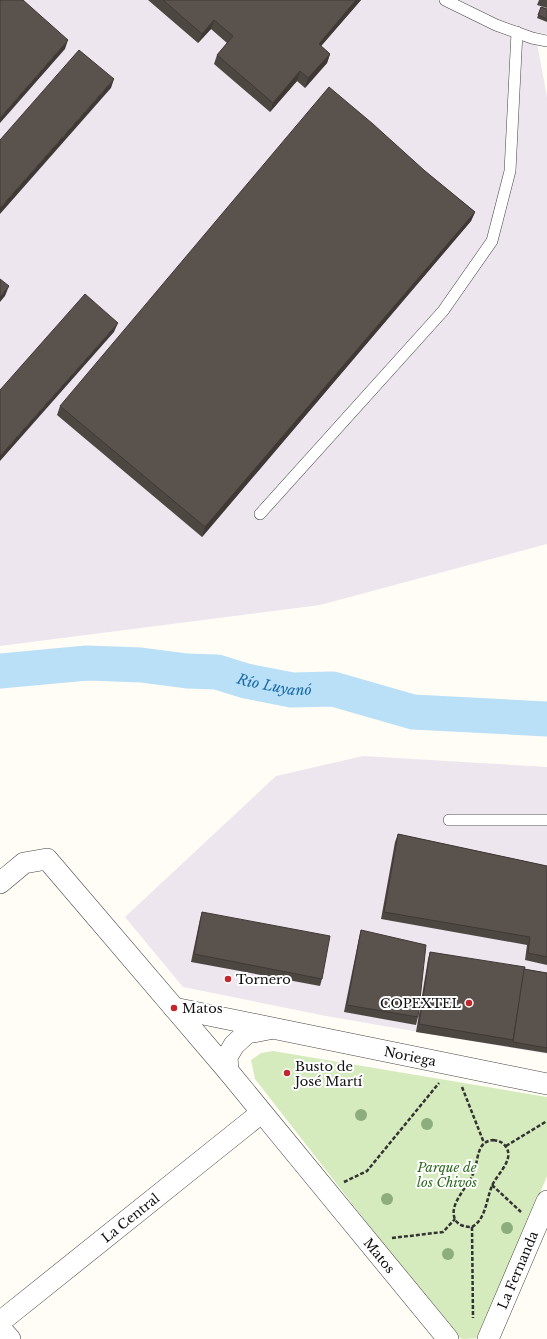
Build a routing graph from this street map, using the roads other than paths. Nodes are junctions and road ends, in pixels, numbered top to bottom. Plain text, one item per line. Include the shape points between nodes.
1 (445, 0) edge
2 (517, 32) junction
3 (547, 41) edge
4 (260, 514) dead end
5 (449, 820) dead end
6 (547, 820) edge
7 (0, 883) edge
8 (174, 1008) junction
9 (273, 1028) junction
10 (228, 1071) junction
11 (547, 1084) edge
12 (261, 1113) junction
13 (547, 1201) edge
14 (0, 1322) edge
15 (0, 1328) edge
16 (10, 1339) edge
17 (448, 1339) edge
18 (488, 1339) edge

1 - 2 lane via 496,25
2 - 3 lane
2 - 4 lane via 510,171 492,241 443,311
5 - 6 lane
7 - 8 street, Matos via 24,863 47,859
8 - 9 street, Noriega
8 - 10 street, Matos
9 - 10 street, Noriega via 247,1033 234,1045 227,1057
9 - 11 street, Noriega
10 - 12 street, Matos
12 - 14 street, La Central
12 - 17 street, Matos
13 - 18 street, La Fernanda
15 - 16 street

